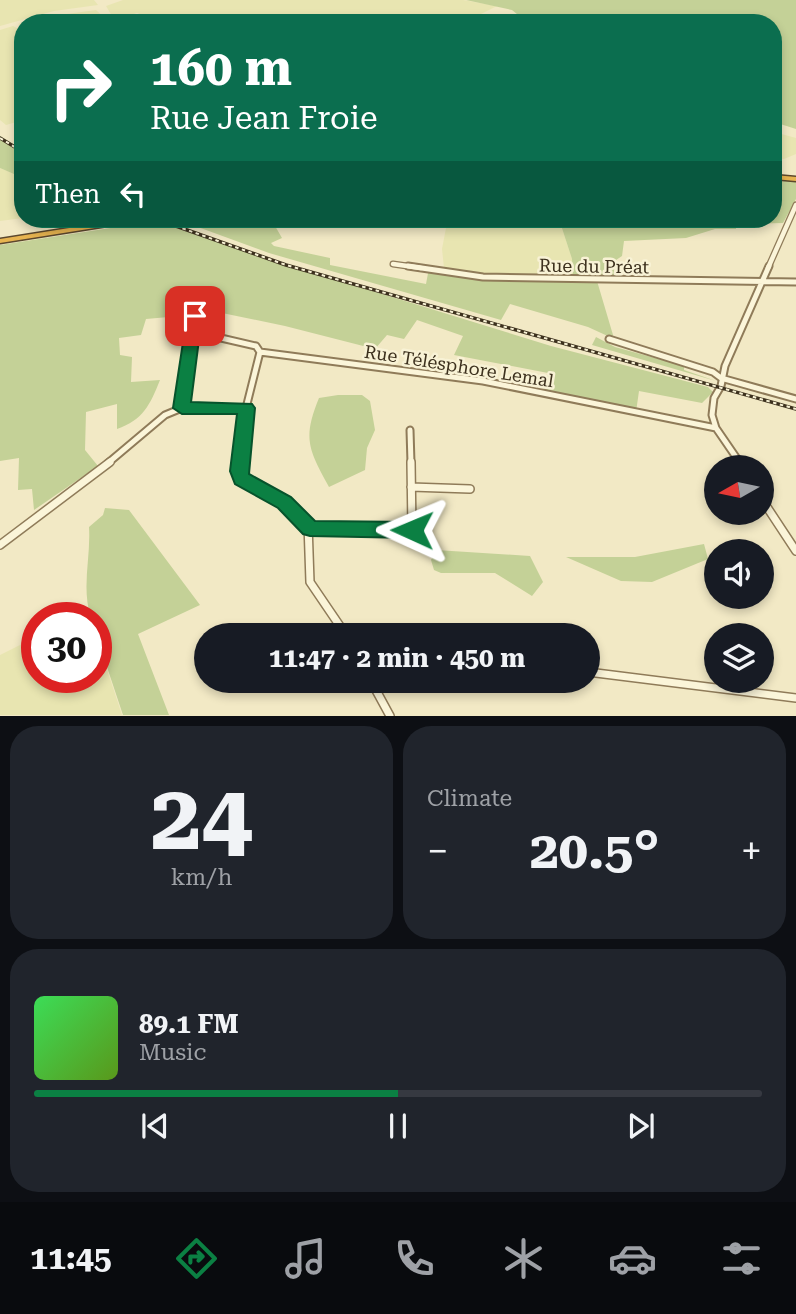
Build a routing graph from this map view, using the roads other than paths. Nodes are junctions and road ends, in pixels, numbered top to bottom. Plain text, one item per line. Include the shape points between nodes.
1 (796, 205) edge
2 (44, 228) edge
3 (82, 228) edge
4 (0, 235) edge
5 (0, 241) edge
6 (393, 264) dead end
7 (764, 282) junction
8 (796, 282) edge
9 (195, 316) dead end
10 (206, 327) dead end
11 (609, 338) dead end
12 (260, 352) junction
13 (725, 366) joint
14 (721, 378) junction
15 (796, 399) edge
16 (182, 408) junction
17 (246, 408) junction
18 (716, 428) junction
19 (411, 430) dead end
20 (734, 455) edge
21 (411, 487) junction
22 (470, 489) dead end
23 (774, 518) edge
24 (310, 528) junction
25 (0, 545) edge
26 (796, 551) edge
27 (338, 623) edge
28 (600, 674) edge
29 (378, 693) edge
30 (796, 698) edge
31 (390, 716) edge

1 - 7 street
2 - 4 highway
3 - 5 highway
6 - 7 street, Rue du Préat via 483,277
7 - 8 street, Rue du Préat
7 - 13 street
9 - 16 street
10 - 12 street, Rue Télésphore Lemal via 208,335 256,346
11 - 14 street
12 - 17 street
12 - 18 street, Rue Télésphore Lemal via 483,381
13 - 14 street
14 - 15 street
14 - 18 street via 712,411
16 - 17 street
16 - 25 street via 165,415
17 - 24 street via 242,479 285,503
18 - 20 street
19 - 21 street
21 - 22 street
21 - 24 street via 412,530
23 - 26 street
24 - 27 street via 310,582
28 - 30 street
29 - 31 street

